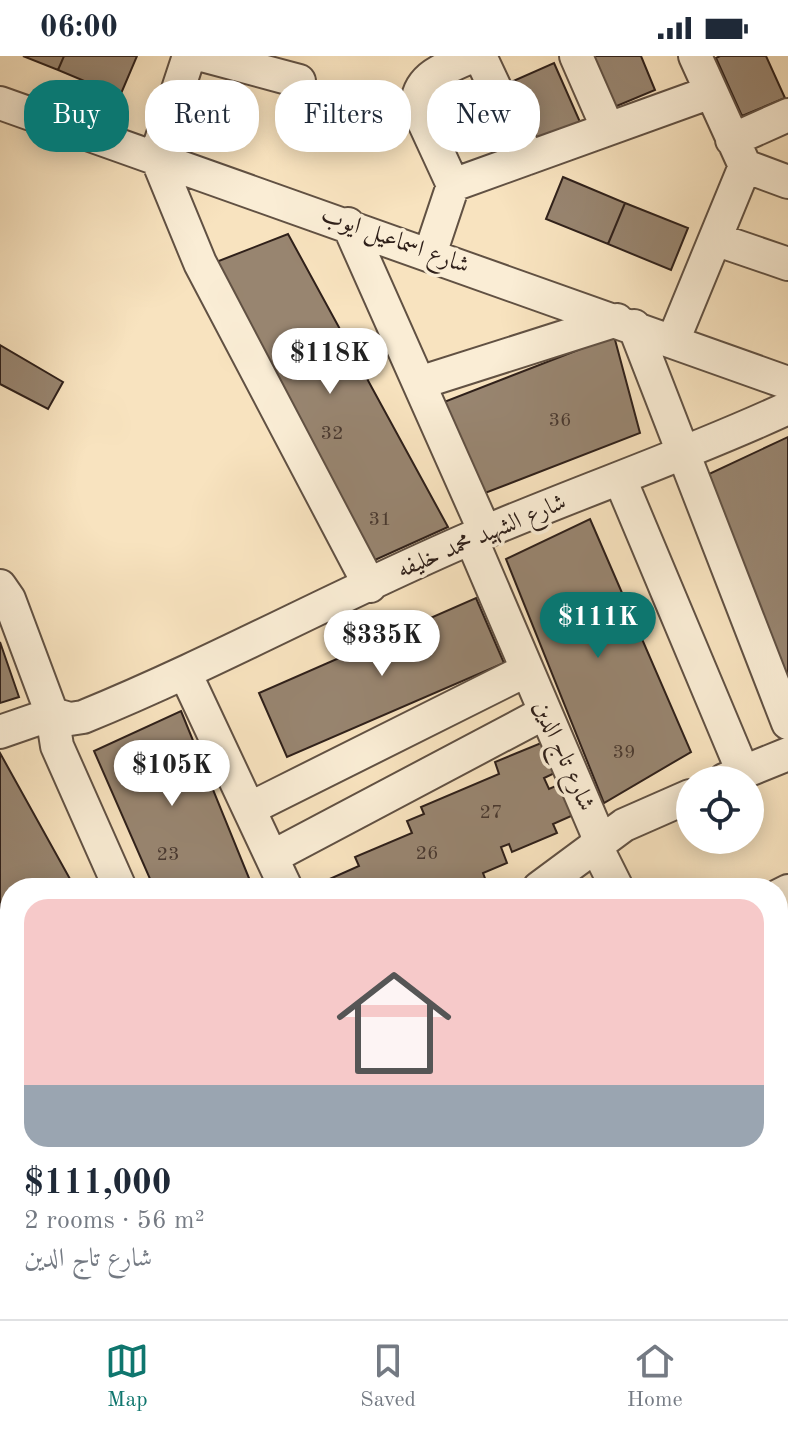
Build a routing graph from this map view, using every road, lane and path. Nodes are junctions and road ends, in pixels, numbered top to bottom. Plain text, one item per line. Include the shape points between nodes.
1 (189, 56) edge
2 (206, 56) edge
3 (472, 56) edge
4 (480, 56) edge
5 (576, 56) edge
6 (695, 56) edge
7 (295, 80) edge
8 (711, 92) junction
9 (0, 103) edge
10 (788, 115) edge
11 (608, 129) junction
12 (738, 153) junction
13 (156, 156) junction
14 (528, 158) junction
15 (788, 182) edge
16 (453, 185) junction
17 (348, 224) junction
18 (715, 239) junction
19 (430, 254) junction
20 (788, 264) edge
21 (626, 323) junction
22 (673, 341) junction
23 (419, 383) junction
24 (788, 383) edge
25 (788, 408) edge
26 (683, 454) junction
27 (620, 479) junction
28 (478, 535) junction
29 (0, 586) edge
30 (370, 586) junction
31 (527, 670) junction
32 (186, 675) junction
33 (544, 713) junction
34 (52, 714) junction
35 (788, 723) edge
36 (0, 732) edge
37 (788, 754) edge
38 (730, 766) edge
39 (759, 766) edge
40 (676, 803) edge
41 (249, 809) junction
42 (598, 842) junction
43 (272, 857) junction
44 (116, 878) edge
45 (281, 878) edge
46 (552, 878) edge
47 (613, 878) edge

1 - 13 street
2 - 7 street
3 - 16 street via 427,78 417,96 417,107
4 - 14 street
5 - 11 street
6 - 8 street
8 - 11 street
8 - 12 street
9 - 13 street, شارع اسماعيل ايوب
10 - 12 street
11 - 14 street
12 - 15 street
12 - 18 street
13 - 17 street, شارع اسماعيل ايوب
13 - 30 street via 200,263
14 - 16 street
16 - 19 street
17 - 19 street, شارع اسماعيل ايوب
17 - 23 street, شارع تاج الدين
18 - 20 street
18 - 22 street
19 - 21 street, شارع اسماعيل ايوب
21 - 22 street, شارع اسماعيل ايوب
21 - 23 street
21 - 26 street
22 - 24 street, شارع اسماعيل ايوب
23 - 28 street, شارع تاج الدين
25 - 26 street, شارع الشهيد محمد خليفه
26 - 27 street, شارع الشهيد محمد خليفه
26 - 35 street
27 - 28 street, شارع الشهيد محمد خليفه
27 - 38 street
28 - 30 street, شارع الشهيد محمد خليفه
28 - 31 street, شارع تاج الدين
29 - 34 street
30 - 32 street, شارع الشهيد محمد خليفه
31 - 33 street, شارع تاج الدين
31 - 41 street
32 - 34 street, شارع الشهيد محمد خليفه via 83,717
32 - 41 street
33 - 42 street, شارع تاج الدين
33 - 43 street
34 - 36 street, شارع الشهيد محمد خليفه
34 - 44 street via 57,746
37 - 39 street
40 - 42 street
41 - 43 street
42 - 46 street
42 - 47 street, شارع تاج الدين
43 - 45 street

